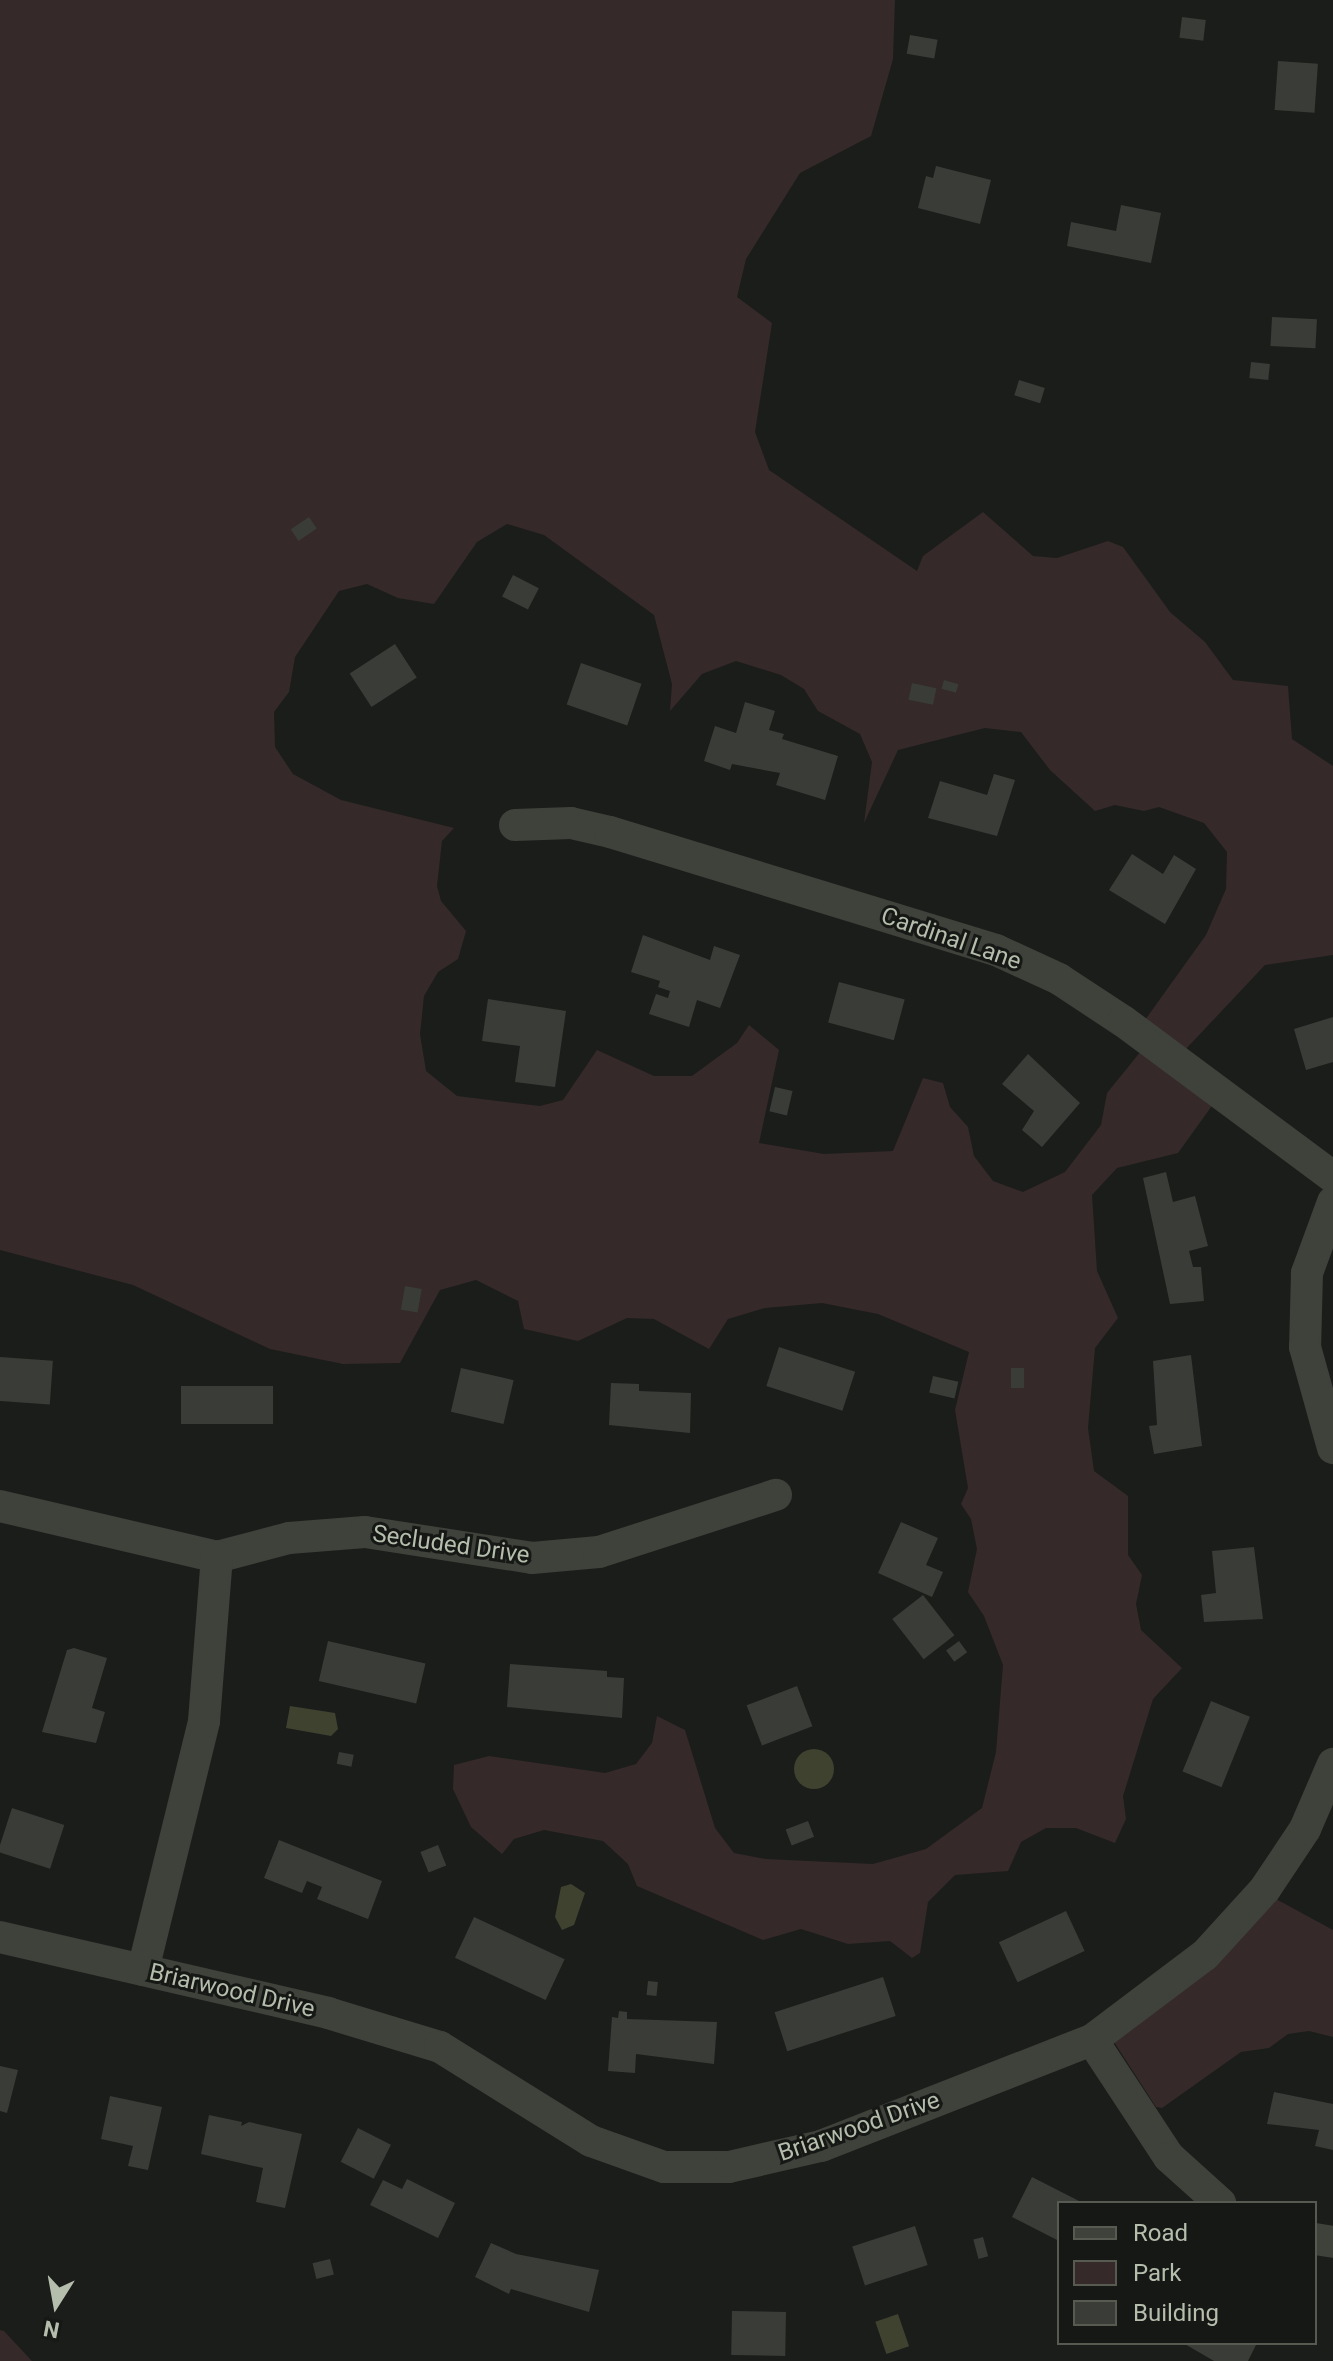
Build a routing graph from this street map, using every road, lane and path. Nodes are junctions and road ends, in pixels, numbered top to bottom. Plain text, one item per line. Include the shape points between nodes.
1 (515, 825) dead end
2 (1333, 1177) edge
3 (1333, 1202) edge
4 (1333, 1448) edge
5 (776, 1495) dead end
6 (0, 1506) edge
7 (217, 1557) junction
8 (1333, 1764) edge
9 (0, 1937) edge
10 (143, 1970) junction
11 (1092, 2040) junction
12 (1218, 2201) edge

1 - 2 street, Cardinal Lane via 571,823 610,832 996,950 1059,979 1123,1021
3 - 4 street via 1307,1273 1305,1347
5 - 7 street, Secluded Drive via 599,1552 532,1558 365,1532 289,1538
6 - 7 street, Secluded Drive
7 - 10 street via 204,1721
8 - 11 street, Briarwood Drive via 1305,1829 1265,1889 1205,1955
9 - 10 street, Briarwood Drive
10 - 11 street, Briarwood Drive via 328,2013 440,2047 591,2141 664,2167 729,2167 821,2146
11 - 12 street via 1169,2157

